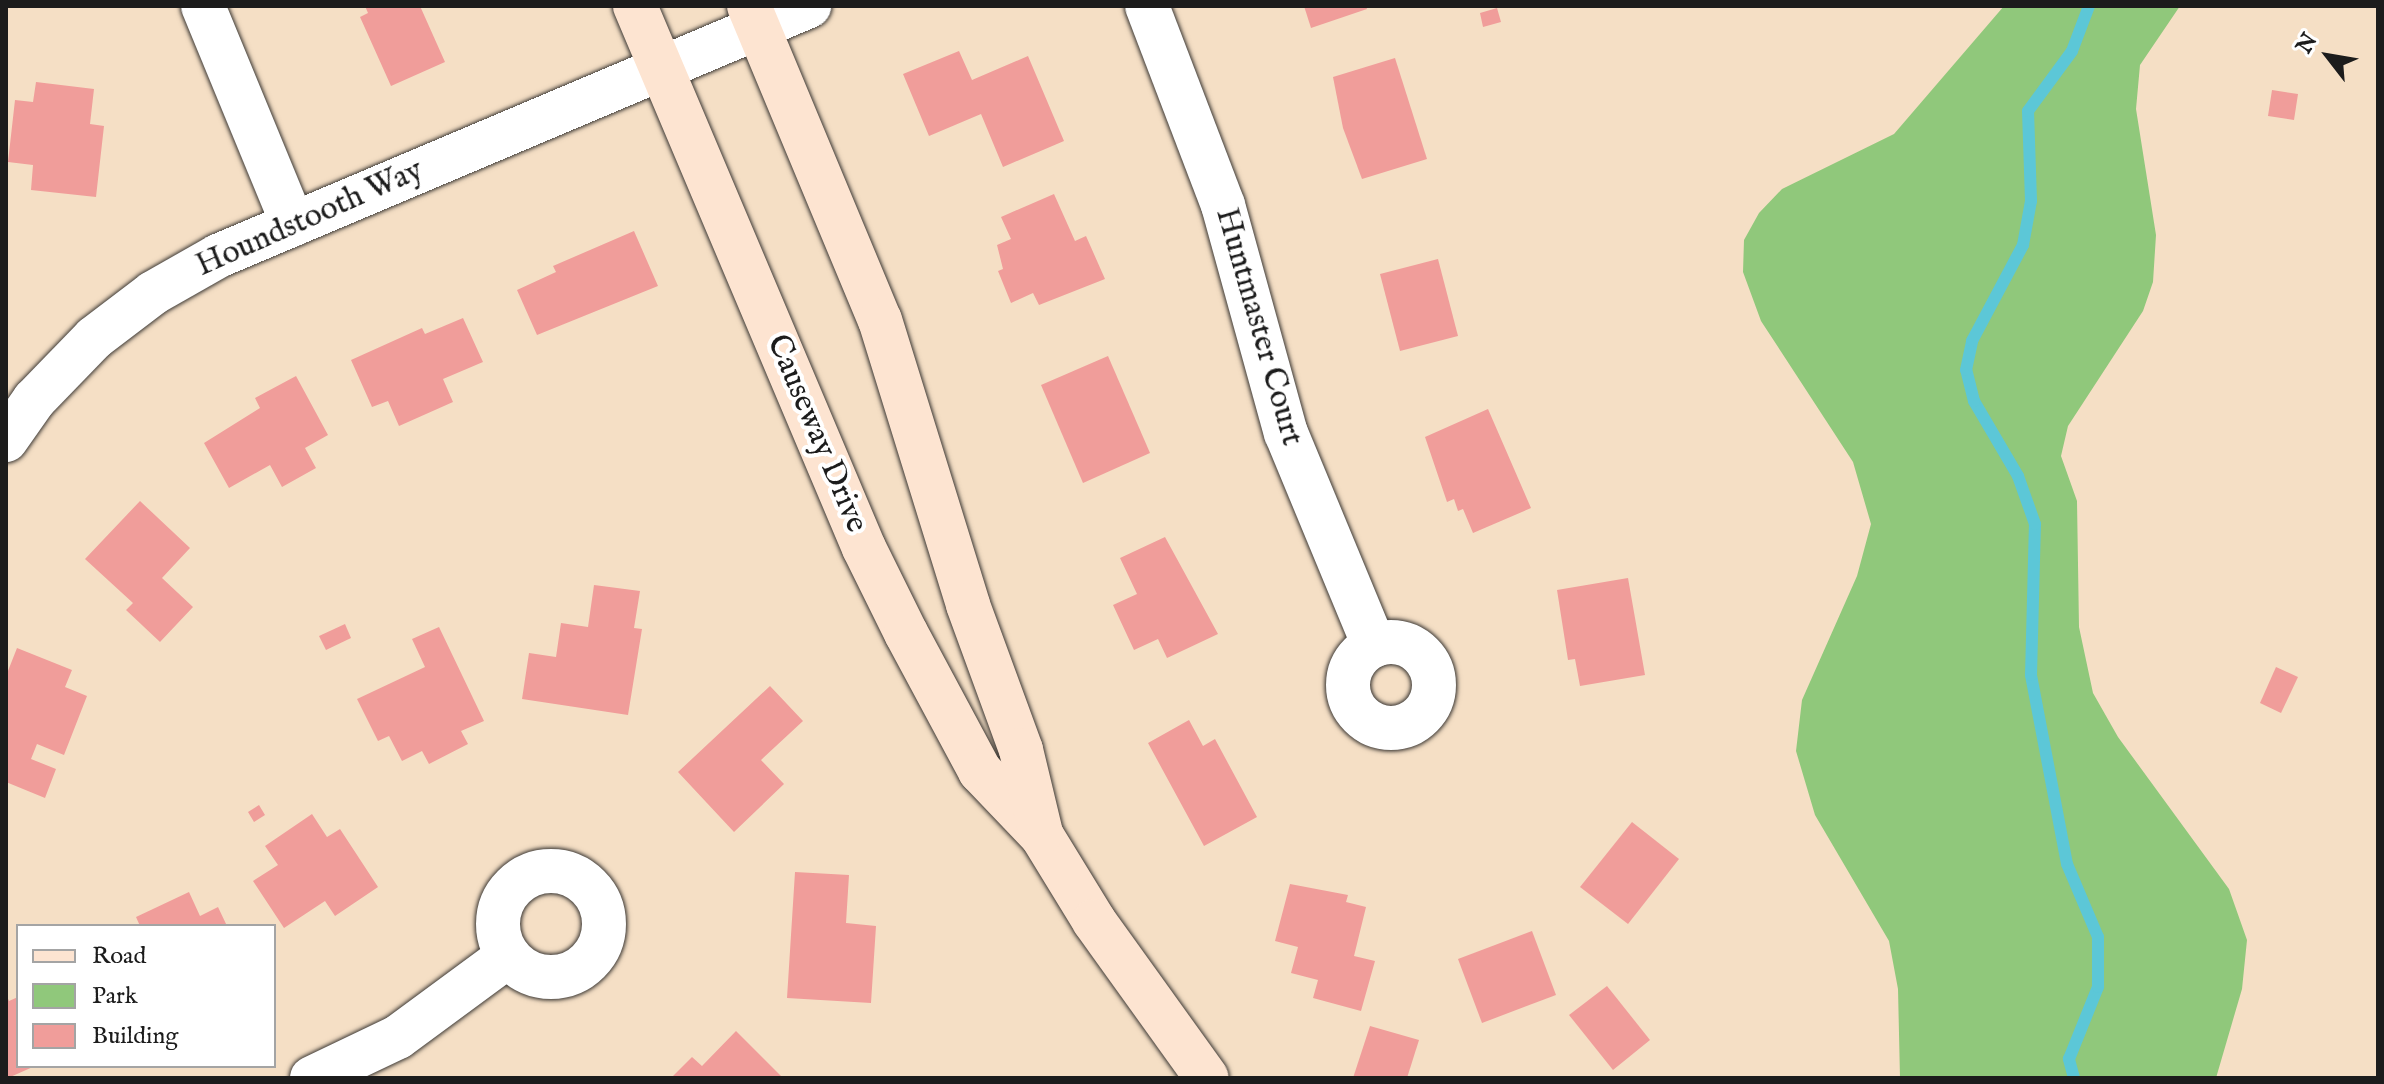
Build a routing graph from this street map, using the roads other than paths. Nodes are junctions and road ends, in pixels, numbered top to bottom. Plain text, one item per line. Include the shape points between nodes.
1 (203, 6) edge
2 (635, 6) edge
3 (809, 6) edge
4 (1147, 6) edge
5 (753, 17) edge
6 (661, 67) junction
7 (293, 224) junction
8 (6, 440) edge
9 (1374, 645) dead end
10 (1042, 836) junction
11 (508, 956) dead end
12 (312, 1078) edge
13 (1207, 1078) edge

1 - 7 street
2 - 6 street, Causeway Drive
3 - 5 street, Houndstooth Way
4 - 9 street, Huntmaster Court via 1223,205 1286,433
5 - 6 street, Houndstooth Way
5 - 10 street, Causeway Drive via 880,320 968,605 1021,750
6 - 7 street, Houndstooth Way
6 - 10 street, Causeway Drive via 864,548 906,633 980,771
7 - 8 street, Houndstooth Way via 218,256 153,293 71,359
10 - 13 street, Causeway Drive via 1094,921
11 - 12 street via 398,1037

